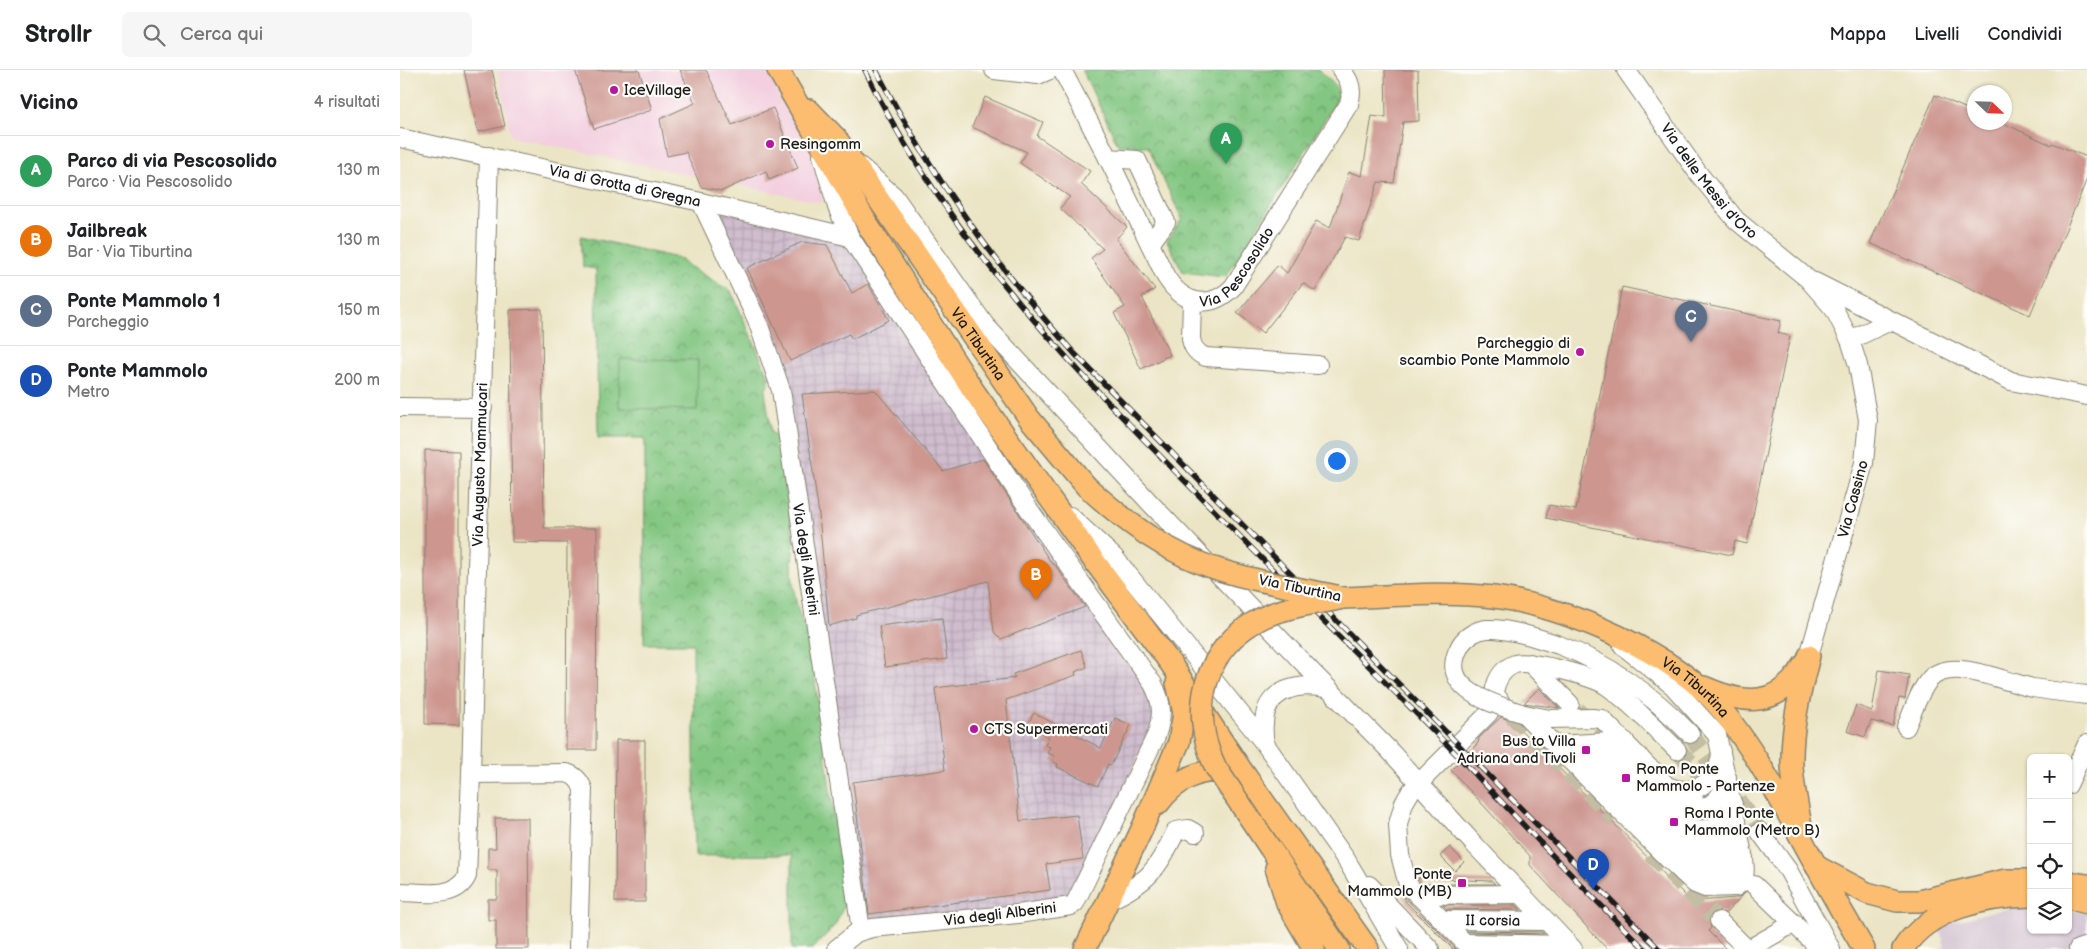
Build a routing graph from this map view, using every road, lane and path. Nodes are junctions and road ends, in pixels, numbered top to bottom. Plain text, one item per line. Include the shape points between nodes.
1 (778, 70) edge
2 (994, 70) edge
3 (1050, 70) edge
4 (1062, 70) edge
5 (1341, 70) edge
6 (1626, 70) edge
7 (792, 93) junction
8 (400, 138) edge
9 (816, 138) junction
10 (490, 156) junction
11 (1108, 158) junction
12 (852, 161) junction
13 (701, 202) junction
14 (850, 237) junction
15 (1150, 244) junction
16 (1808, 278) junction
17 (1192, 300) junction
18 (1864, 307) junction
19 (1840, 320) junction
20 (1890, 321) junction
21 (1850, 340) junction
22 (1318, 365) dead end
23 (2087, 396) edge
24 (400, 407) edge
25 (483, 408) junction
26 (1051, 499) junction
27 (1343, 598) junction
28 (1584, 621) junction
29 (1809, 656) junction
30 (1530, 663) junction
31 (1170, 664) junction
32 (1696, 684) junction
33 (1328, 689) junction
34 (1494, 693) junction
35 (2087, 694) edge
36 (1570, 704) tunnel mouth
37 (1162, 708) joint
38 (1518, 714) junction
39 (1611, 727) junction
40 (1906, 727) dead end
41 (1539, 730) junction
42 (1690, 734) tunnel mouth
43 (1626, 742) junction
44 (1265, 744) junction
45 (2087, 744) edge
46 (1556, 745) junction
47 (1677, 750) tunnel mouth
48 (1639, 756) junction
49 (1569, 760) junction
50 (1652, 770) junction
51 (1722, 772) junction
52 (472, 774) junction
53 (1582, 774) junction
54 (2072, 776) edge
55 (1418, 784) junction
56 (1667, 786) junction
57 (1598, 789) junction
58 (1261, 798) junction
59 (1618, 809) junction
60 (1734, 812) junction
61 (1142, 829) junction
62 (1640, 830) junction
63 (1760, 832) tunnel mouth
64 (1195, 833) dead end
65 (1802, 837) junction
66 (1740, 841) junction
67 (1654, 844) junction
68 (1270, 848) junction
69 (1723, 850) junction
70 (1668, 859) junction
71 (1347, 861) junction
72 (1816, 866) junction
73 (2027, 880) edge
74 (2072, 883) edge
75 (1754, 885) dead end
76 (2087, 885) edge
77 (400, 892) edge
78 (1521, 894) junction
79 (1417, 895) junction
80 (2027, 896) edge
81 (2072, 899) edge
82 (1108, 901) junction
83 (2087, 903) edge
84 (1442, 920) junction
85 (1546, 921) junction
86 (1718, 921) tunnel mouth
87 (1794, 923) junction
88 (861, 930) junction
89 (1337, 946) edge
90 (1468, 946) edge
91 (2087, 946) edge
92 (1571, 947) edge
93 (578, 949) edge
94 (836, 949) edge
95 (1085, 949) edge
96 (1314, 949) edge
97 (1368, 949) edge
98 (1399, 949) edge
99 (1430, 949) edge
100 (1748, 949) edge
101 (1820, 949) edge
102 (1831, 949) edge
103 (1864, 949) edge
104 (1903, 949) edge
105 (2078, 949) edge

1 - 7 main road, Via Tiburtina
2 - 3 street via 1031,75
4 - 11 street, Via Pescosolido
5 - 17 street, Via Pescosolido via 1351,87 1349,104 1264,241 1225,295 1211,301
6 - 16 street, Via delle Messi d'Oro via 1698,173 1736,220
7 - 9 main road, Via Tiburtina
7 - 12 main road, Via Tiburtina via 836,138
8 - 10 street, Via di Grotta di Gregna
9 - 14 street, Via Tiburtina via 837,207
9 - 26 main road, Via Tiburtina via 973,390
10 - 13 street, Via di Grotta di Gregna
10 - 25 street, Via Augusto Mammucari
11 - 15 street, Via Pescosolido
11 - 15 street via 1137,160 1166,222
12 - 27 main road, Via Tiburtina, bridge via 1029,418 1086,486 1131,525 1182,555 1226,572
12 - 33 street via 894,196 984,326
13 - 14 street, Via di Grotta di Gregna
13 - 88 street, Via degli Alberini via 757,320 780,390
14 - 37 street, Via Tiburtina via 1028,508 1153,684
15 - 17 street, Via Pescosolido via 1172,286
16 - 18 street
16 - 19 street, Via Cassino
17 - 22 street via 1191,338 1199,354
18 - 19 street
18 - 20 street
19 - 21 street, Via Cassino
20 - 21 street
20 - 23 street via 2011,381
21 - 29 street, Via Cassino via 1866,406 1864,463
24 - 25 street
25 - 52 street, Via Augusto Mammucari
26 - 31 main road, Via Tiburtina
26 - 44 street via 1114,557
27 - 28 main road, Via Tiburtina via 1495,597
27 - 68 main road, bridge via 1278,612 1247,627 1222,651 1206,684 1201,720 1210,756
28 - 32 main road, Via Tiburtina via 1639,647
28 - 51 street via 1660,675 1689,702 1720,741
29 - 32 main road via 1784,688 1762,700 1733,698
29 - 65 main road via 1792,753
30 - 34 street via 1517,663 1505,670
30 - 36 street
30 - 47 street via 1598,680 1642,714
31 - 58 main road, Via Tiburtina
31 - 61 main road via 1183,703 1183,729
32 - 65 main road, Via Tiburtina via 1727,717
33 - 44 street via 1294,686 1279,695 1265,714
33 - 55 street
34 - 38 street
34 - 55 street via 1488,714
35 - 40 street via 2032,688 1970,671 1942,672 1926,684
37 - 88 street, Via degli Alberini via 1156,736 1075,903 1025,913
38 - 39 street via 1550,719 1598,718
38 - 41 street
38 - 42 street, bridge via 1464,688 1454,667 1459,646 1469,636 1486,629 1526,636 1594,660 1635,684
39 - 41 street
39 - 43 street
41 - 46 street
43 - 46 street
43 - 48 street
44 - 71 street
45 - 54 street
46 - 49 street
48 - 49 street
48 - 50 street
49 - 53 street
50 - 53 street
50 - 56 street
51 - 56 street via 1694,789 1681,791
51 - 59 street via 1706,789 1692,797 1687,806
51 - 60 street
52 - 77 street, Via Augusto Mammucari via 464,882 448,892
52 - 93 street via 567,773 581,784
53 - 57 street
55 - 78 street
55 - 79 street via 1406,797 1398,824 1402,868 1408,885
56 - 57 street
57 - 59 street
58 - 61 main road via 1231,776 1215,772 1198,774 1172,787
58 - 97 main road, Via Tiburtina
59 - 62 street
60 - 62 street via 1718,826 1708,829
60 - 66 street
60 - 69 street via 1732,831
61 - 82 main road
62 - 67 street
63 - 102 street via 1788,870
64 - 82 street via 1188,829 1176,831 1152,874 1131,890
65 - 72 main road, Via Tiburtina
66 - 69 street via 1734,853
66 - 70 street via 1739,866 1683,873
67 - 69 street
67 - 70 street
68 - 89 main road
68 - 96 main road via 1287,903
69 - 70 street
71 - 98 street
71 - 99 street
72 - 73 main road via 1867,893 1897,901 1920,901 2006,880
72 - 103 main road, Via Tiburtina
74 - 76 main road
75 - 87 street
78 - 79 street
78 - 85 street
79 - 84 street
80 - 104 main road via 1983,902 1951,912 1921,928
81 - 83 main road
82 - 95 main road
84 - 85 street, II corsia
84 - 90 street
85 - 92 street
86 - 100 street
87 - 100 street
87 - 101 street
88 - 94 street, Via degli Alberini
90 - 92 street
91 - 105 street

